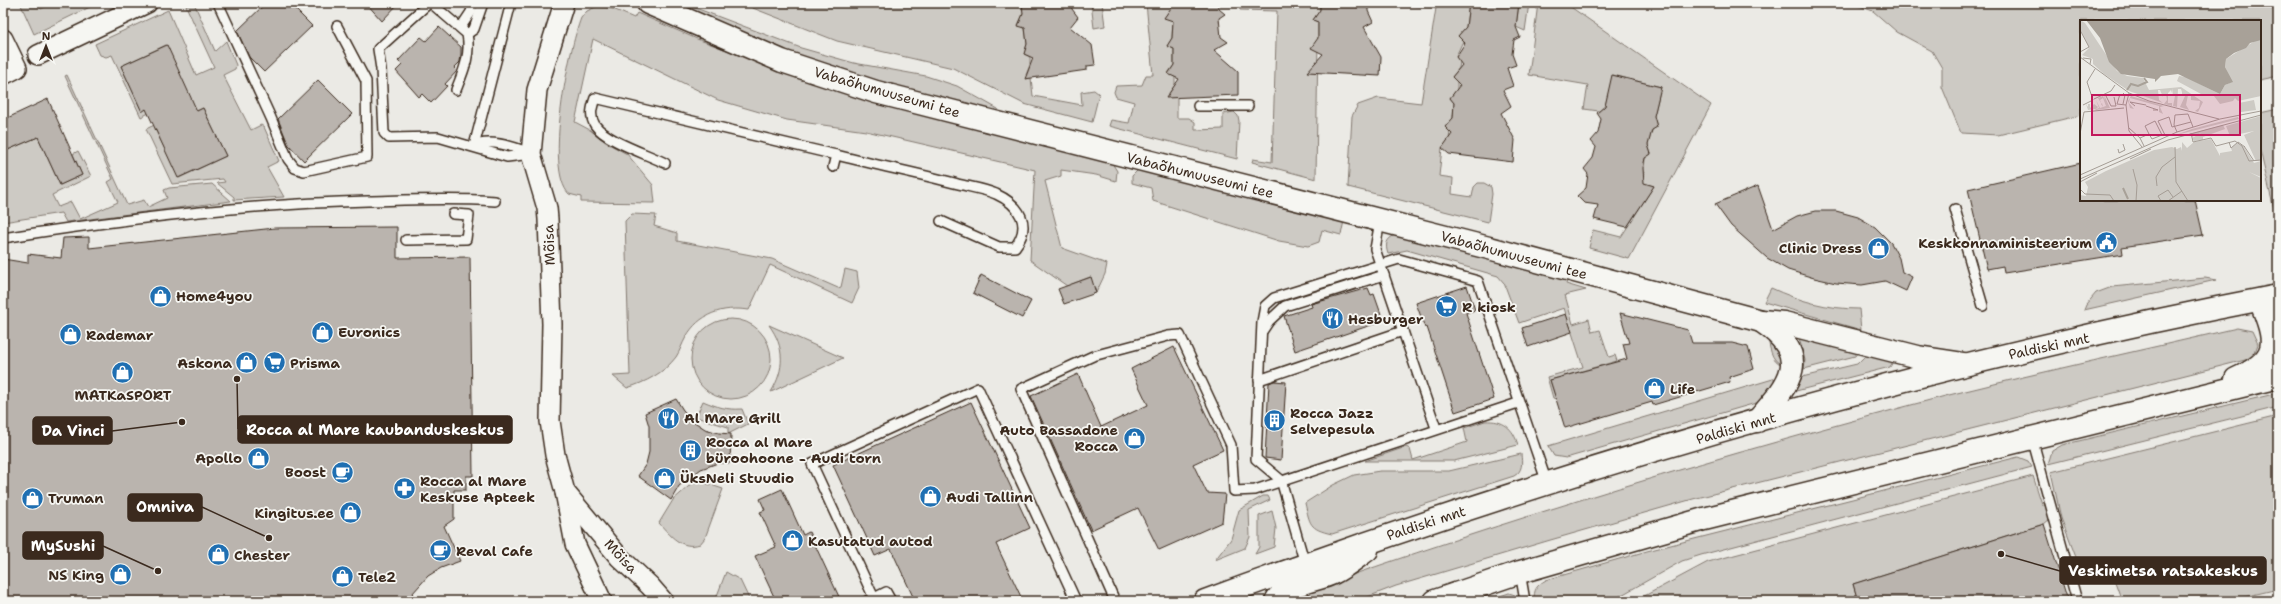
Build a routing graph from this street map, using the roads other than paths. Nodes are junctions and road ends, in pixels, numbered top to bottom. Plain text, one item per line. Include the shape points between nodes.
1 (147, 3) edge
2 (218, 3) edge
3 (430, 3) edge
4 (473, 3) edge
5 (483, 3) edge
6 (511, 3) edge
7 (564, 3) edge
8 (648, 3) edge
9 (463, 24) dead end
10 (338, 26) dead end
11 (467, 34) junction
12 (3, 39) edge
13 (38, 55) dead end
14 (3, 75) edge
15 (456, 90) dead end
16 (1198, 106) dead end
17 (1248, 106) dead end
18 (474, 146) junction
19 (531, 154) junction
20 (836, 155) junction
21 (665, 163) dead end
22 (833, 167) dead end
23 (495, 201) dead end
24 (1955, 208) dead end
25 (453, 214) dead end
26 (1380, 221) junction
27 (941, 222) dead end
28 (3, 238) edge
29 (406, 240) dead end
30 (1380, 264) junction
31 (1384, 275) junction
32 (2269, 298) edge
33 (1983, 306) dead end
34 (1761, 321) junction
35 (1262, 331) junction
36 (1403, 331) junction
37 (1964, 364) junction
38 (2278, 377) edge
39 (1259, 380) junction
40 (2195, 397) junction
41 (1518, 402) junction
42 (1757, 421) junction
43 (1436, 428) junction
44 (2032, 436) junction
45 (1281, 480) junction
46 (1547, 483) junction
47 (565, 492) junction
48 (1385, 536) junction
49 (1305, 564) junction
50 (1520, 572) junction
51 (870, 600) edge
52 (602, 601) edge
53 (663, 601) edge
54 (890, 601) edge
55 (1076, 601) edge
56 (1115, 601) edge
57 (1205, 601) edge
58 (1276, 601) edge
59 (1435, 601) edge
60 (1525, 601) edge
61 (2077, 601) edge

1 - 13 street
2 - 10 lane via 288,159 295,168 304,171 367,157 366,81
3 - 11 lane
3 - 18 lane via 378,49 384,132 389,138 438,137
4 - 9 lane via 471,12
5 - 11 lane via 474,29
6 - 18 lane
7 - 19 street, Mõisa via 537,90
8 - 26 main road, Vabaõhumuuseumi tee via 782,61 876,92
11 - 15 lane via 469,47 466,64
12 - 14 street via 17,68
16 - 17 lane
18 - 19 lane via 480,143 495,144 518,148
19 - 47 street, Mõisa via 547,208 552,324 550,421 556,461
20 - 21 lane via 595,98 590,110 594,124 606,136
20 - 22 lane
20 - 27 lane via 997,195 1015,207 1022,218 1024,230 1015,247 999,247
23 - 28 lane via 458,198 295,203 58,229
24 - 33 lane
25 - 29 lane via 469,215 466,239
26 - 30 lane via 1375,249
26 - 34 main road, Vabaõhumuuseumi tee
30 - 31 lane
30 - 35 lane via 1274,298 1265,306
30 - 41 lane via 1399,259 1478,281
31 - 35 lane via 1285,306
31 - 36 lane
32 - 37 main road, Paldiski mnt
32 - 40 main road via 2273,340 2271,354 2256,370
34 - 37 main road via 1784,322 1918,357
34 - 42 main road via 1775,330 1786,343 1792,358 1793,372 1778,396
35 - 39 lane
36 - 39 lane
36 - 43 lane
37 - 42 main road, Paldiski mnt
38 - 40 main road
39 - 45 lane via 1256,459
40 - 44 main road
41 - 43 lane
41 - 46 lane
42 - 46 main road, Paldiski mnt
43 - 45 lane
44 - 50 main road via 1704,519
44 - 61 lane
45 - 49 lane
45 - 56 lane via 1255,490 1234,491 1231,445 1180,335 1093,356 1020,389
46 - 48 main road, Paldiski mnt
47 - 52 street, Mõisa via 575,544
47 - 53 street, Mõisa via 619,557
48 - 49 main road, Paldiski mnt
48 - 58 main road via 1340,569 1292,588
49 - 57 main road, Paldiski mnt
50 - 59 main road
50 - 60 lane
51 - 54 lane via 886,592
51 - 55 lane via 812,464 978,388

